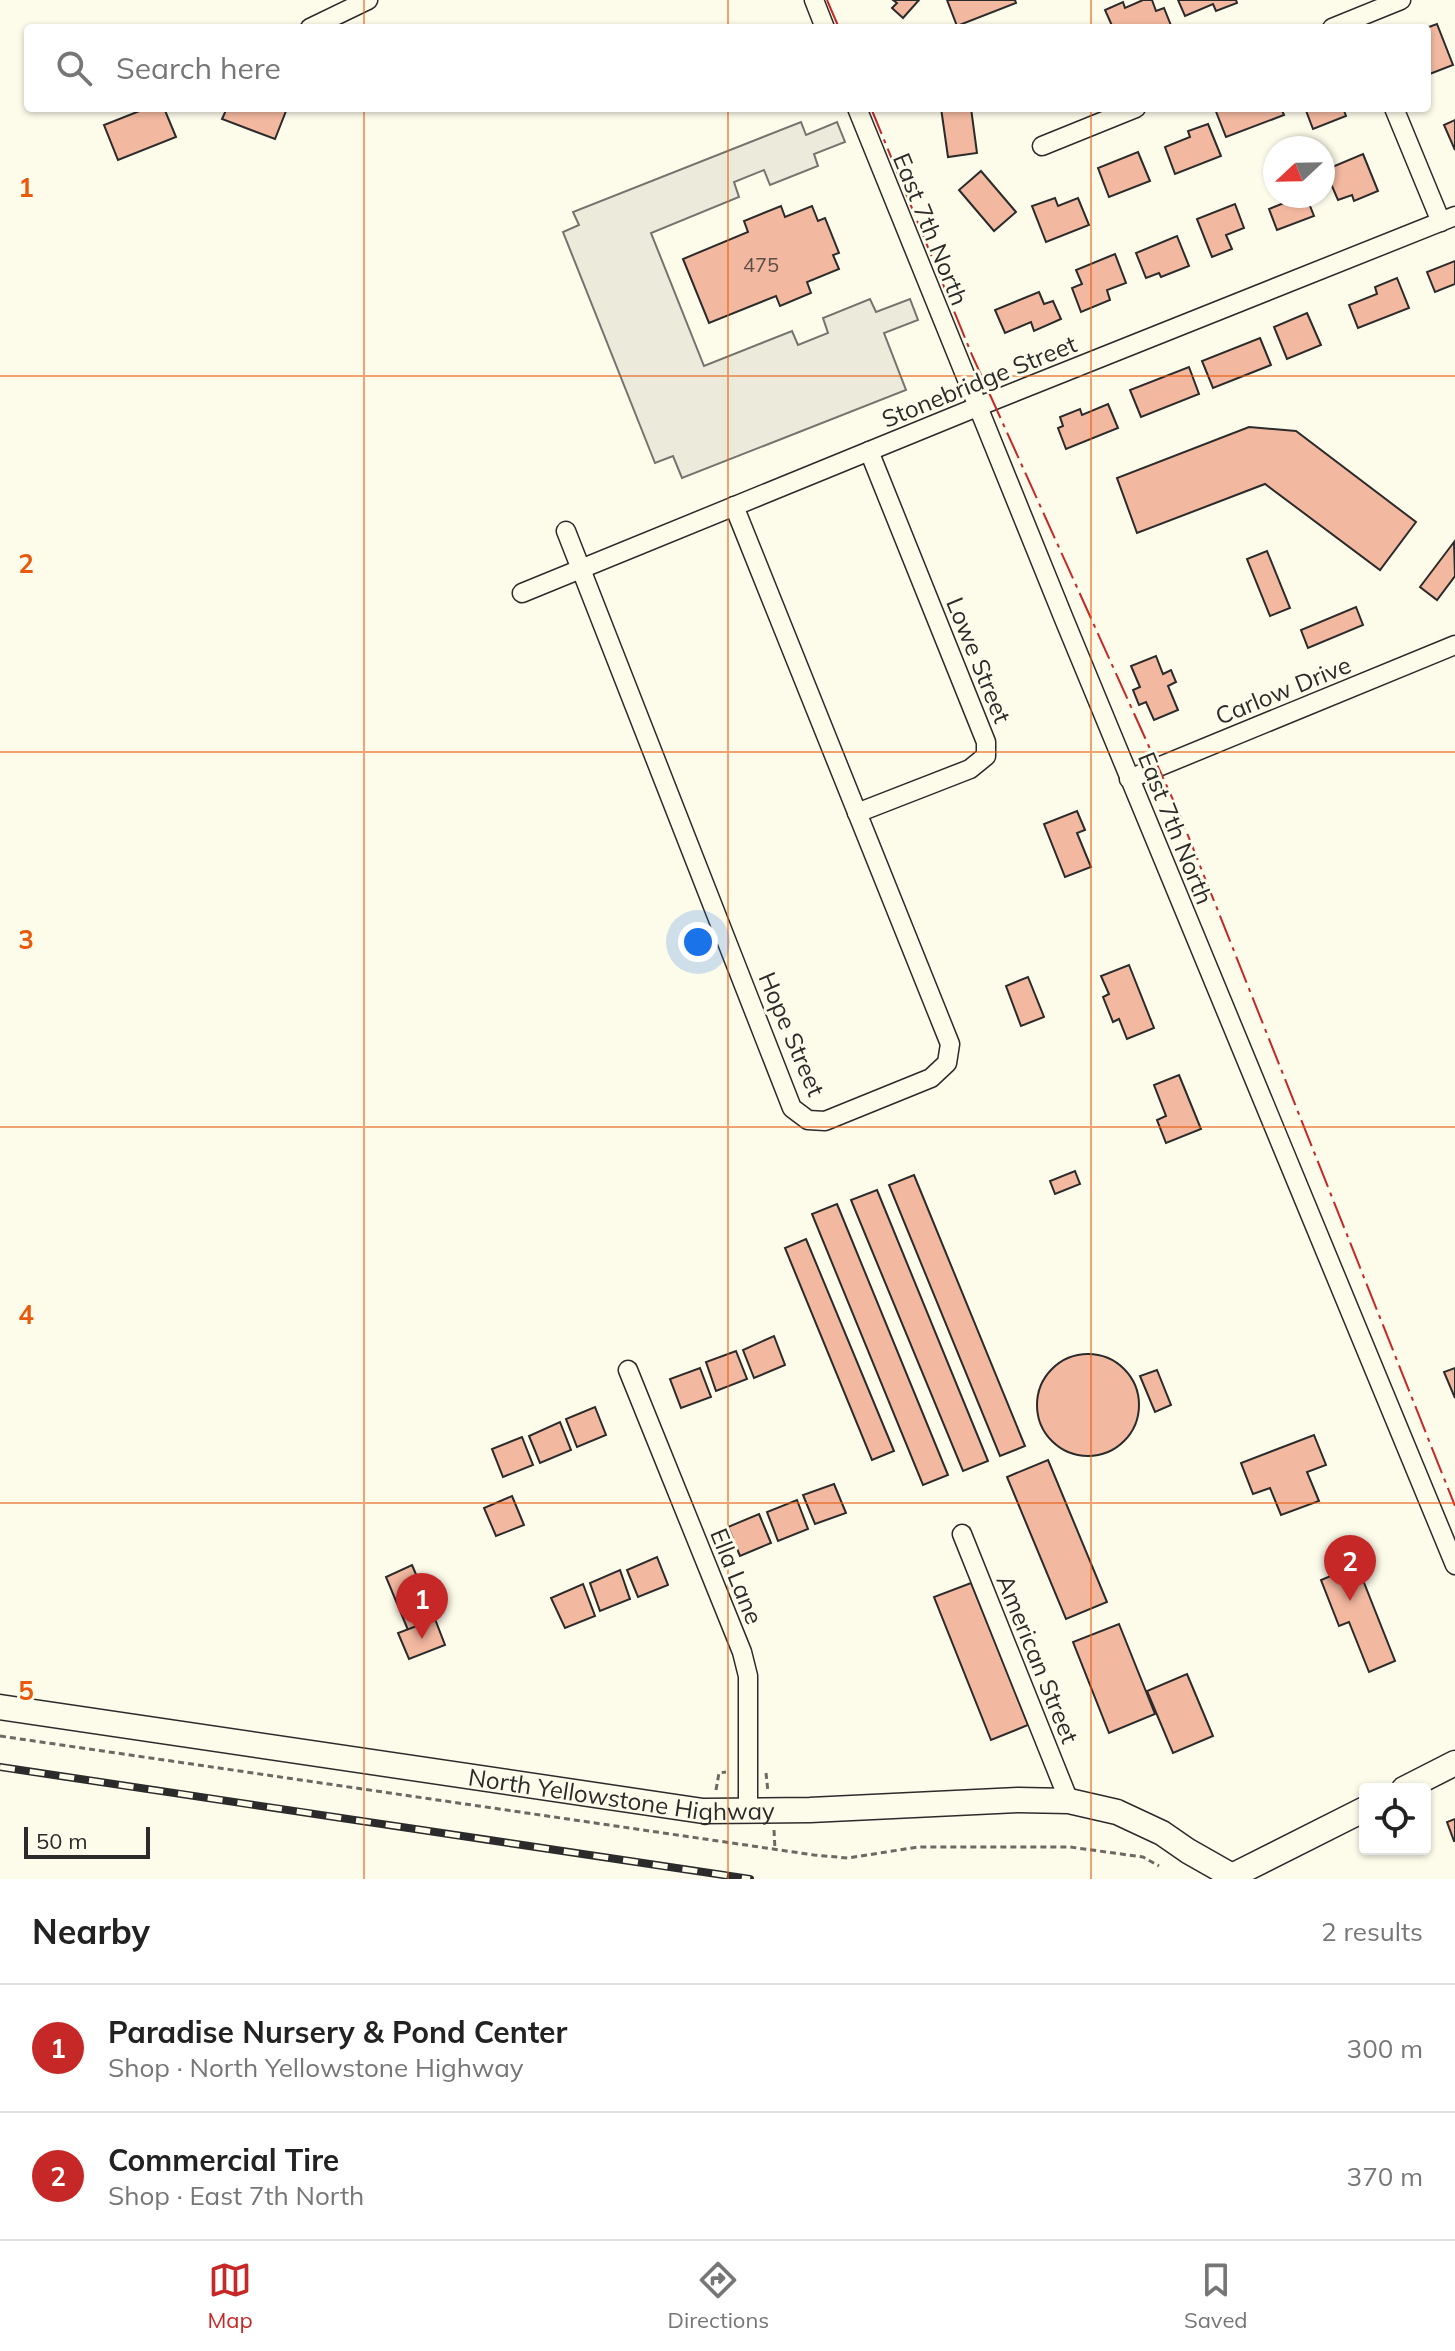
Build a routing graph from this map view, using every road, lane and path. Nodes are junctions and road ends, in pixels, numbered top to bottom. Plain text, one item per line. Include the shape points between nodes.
1 (368, 0) edge
2 (814, 0) edge
3 (1349, 0) edge
4 (1401, 0) edge
5 (1359, 23) edge
6 (318, 24) edge
7 (823, 24) edge
8 (859, 112) edge
9 (1126, 112) edge
10 (1396, 112) edge
11 (1042, 146) dead end
12 (1448, 219) edge
13 (977, 407) junction
14 (869, 451) junction
15 (734, 506) junction
16 (566, 531) dead end
17 (581, 569) junction
18 (522, 593) dead end
19 (1455, 645) edge
20 (1129, 779) junction
21 (857, 813) junction
22 (628, 1370) dead end
23 (962, 1534) dead end
24 (1455, 1565) edge
25 (0, 1707) edge
26 (1455, 1763) edge
27 (726, 1772) dead end
28 (767, 1773) dead end
29 (1416, 1783) edge
30 (716, 1792) dead end
31 (768, 1792) dead end
32 (1069, 1801) junction
33 (748, 1810) junction
34 (1359, 1812) edge
35 (773, 1826) dead end
36 (775, 1850) dead end
37 (1229, 1878) edge

1 - 6 street
2 - 7 street
3 - 5 street
4 - 5 street
8 - 13 street, East 7th North
9 - 11 street
10 - 12 street
12 - 13 street, Stonebridge Street
13 - 14 street, Stonebridge Street
13 - 20 street, East 7th North
14 - 15 street, Stonebridge Street
14 - 21 street, Lowe Street via 986,742 986,756 970,769
15 - 17 street, Stonebridge Street
15 - 21 street, Hope Street
16 - 17 street, Hope Street
17 - 18 street, Stonebridge Street
17 - 21 street, Hope Street via 792,1108 808,1120 825,1121 931,1078 947,1063 950,1044
19 - 20 street, Carlow Drive
20 - 24 street, East 7th North
22 - 33 street, Ella Lane via 742,1652 748,1676
23 - 32 street, American Street
25 - 33 main road, North Yellowstone Highway via 703,1811
26 - 29 main road
27 - 30 path via 719,1773
28 - 31 path
32 - 33 main road, North Yellowstone Highway
32 - 37 main road, North Yellowstone Highway via 1117,1812 1162,1833
34 - 37 main road
35 - 36 path

